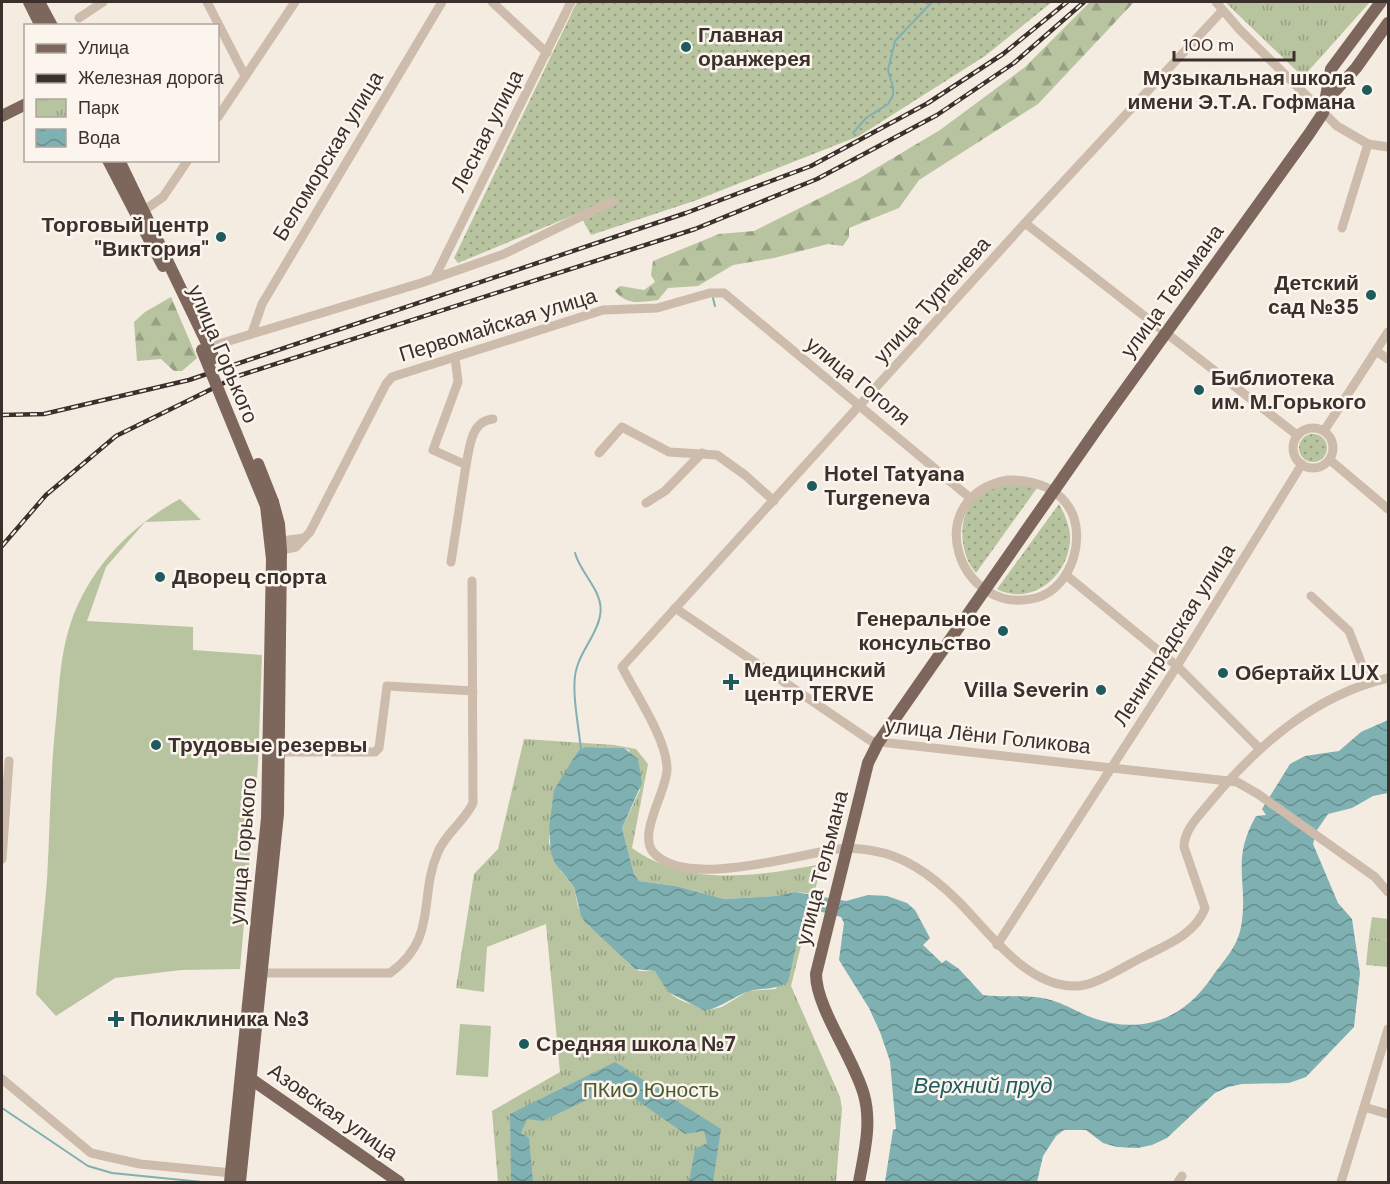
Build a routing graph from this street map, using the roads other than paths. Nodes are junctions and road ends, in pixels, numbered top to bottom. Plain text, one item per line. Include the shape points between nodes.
1 (28, 2) edge
2 (39, 2) edge
3 (103, 2) edge
4 (207, 2) edge
5 (295, 2) edge
6 (442, 2) edge
7 (492, 2) edge
8 (571, 2) edge
9 (1216, 2) edge
10 (1381, 2) edge
11 (1222, 11) junction
12 (79, 18) dead end
13 (1389, 23) edge
14 (40, 24) edge
15 (51, 24) edge
16 (218, 24) edge
17 (219, 25) edge
18 (547, 53) junction
19 (245, 76) junction
20 (24, 105) edge
21 (1324, 108) junction
22 (219, 115) edge
23 (2, 116) edge
24 (1368, 144) junction
25 (1389, 147) edge
26 (109, 162) edge
27 (120, 162) edge
28 (187, 162) edge
29 (613, 201) dead end
30 (141, 213) junction
31 (1025, 223) junction
32 (1342, 228) dead end
33 (435, 277) junction
34 (724, 293) joint
35 (1167, 332) junction
36 (1389, 332) edge
37 (252, 333) junction
38 (206, 348) junction
39 (1376, 351) junction
40 (455, 357) junction
41 (1389, 358) edge
42 (861, 406) junction
43 (493, 419) dead end
44 (1324, 431) junction
45 (1297, 435) junction
46 (599, 453) dead end
47 (702, 453) junction
48 (1329, 460) junction
49 (1302, 464) junction
50 (466, 465) junction
51 (1053, 492) junction
52 (969, 497) junction
53 (774, 501) junction
54 (646, 503) dead end
55 (1389, 509) edge
56 (276, 547) junction
57 (451, 562) dead end
58 (1066, 576) junction
59 (472, 581) dead end
60 (986, 589) junction
61 (1311, 596) dead end
62 (675, 608) junction
63 (1177, 666) junction
64 (1389, 678) edge
65 (1369, 683) junction
66 (473, 692) junction
67 (878, 743) junction
68 (1260, 749) junction
69 (275, 753) junction
70 (9, 761) dead end
71 (1111, 768) junction
72 (1228, 781) junction
73 (847, 848) junction
74 (2, 859) edge
75 (1389, 892) edge
76 (997, 945) junction
77 (262, 973) junction
78 (1389, 1029) edge
79 (247, 1078) junction
80 (2, 1079) edge
81 (1364, 1107) junction
82 (1389, 1114) edge
83 (234, 1179) edge
84 (399, 1182) edge
85 (859, 1182) edge
86 (1341, 1182) edge

1 - 14 main road
2 - 15 main road
3 - 12 street
4 - 16 street
5 - 19 street
6 - 37 street, Беломорская улица via 262,304
7 - 18 street
8 - 18 street, Лесная улица
9 - 11 street
10 - 21 main road, улица Тельмана via 1331,69
11 - 21 street
11 - 31 street, улица Тургенева
13 - 21 main road, улица Тельмана
17 - 19 street
18 - 33 street, Лесная улица
19 - 22 street
20 - 23 main road
21 - 24 street via 1354,138
21 - 35 main road, улица Тельмана
24 - 25 street
24 - 32 street
26 - 30 main road, улица Горького
27 - 30 main road, улица Горького
28 - 30 street via 163,197
29 - 33 street via 504,254
30 - 38 main road, улица Горького
31 - 35 street
31 - 42 street, улица Тургенева
33 - 37 street
34 - 40 street, Первомайская улица via 710,293 657,308 603,310
34 - 42 street, улица Гоголя
35 - 45 street
35 - 51 main road, улица Тельмана
36 - 39 street
37 - 38 street
38 - 56 main road, улица Горького, bridge via 269,504
39 - 41 street
39 - 44 street
40 - 50 street via 458,382 433,450
40 - 56 street, Первомайская улица via 401,373 386,384 323,509 304,538 296,547
42 - 52 street, улица Гоголя
42 - 53 street, улица Тургенева
43 - 50 street via 476,427
44 - 45 street via 1306,429
44 - 48 street via 1333,445
45 - 49 street via 1293,447
46 - 47 street via 622,427 669,452
47 - 53 street via 717,455
47 - 54 street
48 - 49 street via 1317,468
48 - 55 street
49 - 63 street, Ленинградская улица
50 - 57 street
51 - 52 street via 1036,483 1008,480 984,487
51 - 58 street via 1067,505 1075,528 1074,557
51 - 60 main road, улица Тельмана
52 - 60 street via 960,517 960,560 970,576
53 - 62 street, улица Тургенева
56 - 69 main road, улица Горького
58 - 60 street via 1053,590 1030,599 1004,598
58 - 63 street
59 - 66 street
60 - 67 main road, улица Тельмана
61 - 65 street via 1349,631
62 - 67 street, улица Лёни Голикова via 863,737
62 - 73 street, улица Тургенева via 622,667 667,762 666,781 649,830 654,854 677,864 711,870
63 - 68 street
63 - 71 street, Ленинградская улица
64 - 65 street
65 - 68 street via 1308,712
66 - 69 street via 387,686 379,748 375,752
66 - 77 street via 473,803 435,859 419,942 390,973
67 - 71 street, улица Лёни Голикова
67 - 73 main road, улица Тельмана via 868,763
68 - 72 street
69 - 77 main road, улица Горького via 274,866
69 - 79 main road, улица Горького
70 - 74 street
71 - 72 street, улица Лёни Голикова
71 - 76 street, Ленинградская улица
72 - 75 street, улица Лёни Голикова via 1245,785 1375,877
72 - 76 street via 1184,840 1205,908 1196,926 1182,936 1076,986 1035,973
73 - 76 street via 875,851 913,865 957,900
73 - 85 main road, улица Тельмана via 816,981 867,1105 868,1126
77 - 79 main road, улица Горького
78 - 81 street
79 - 83 main road, улица Горького
79 - 84 main road, Азовская улица
80 - 83 street via 91,1153
81 - 82 street
81 - 86 street

